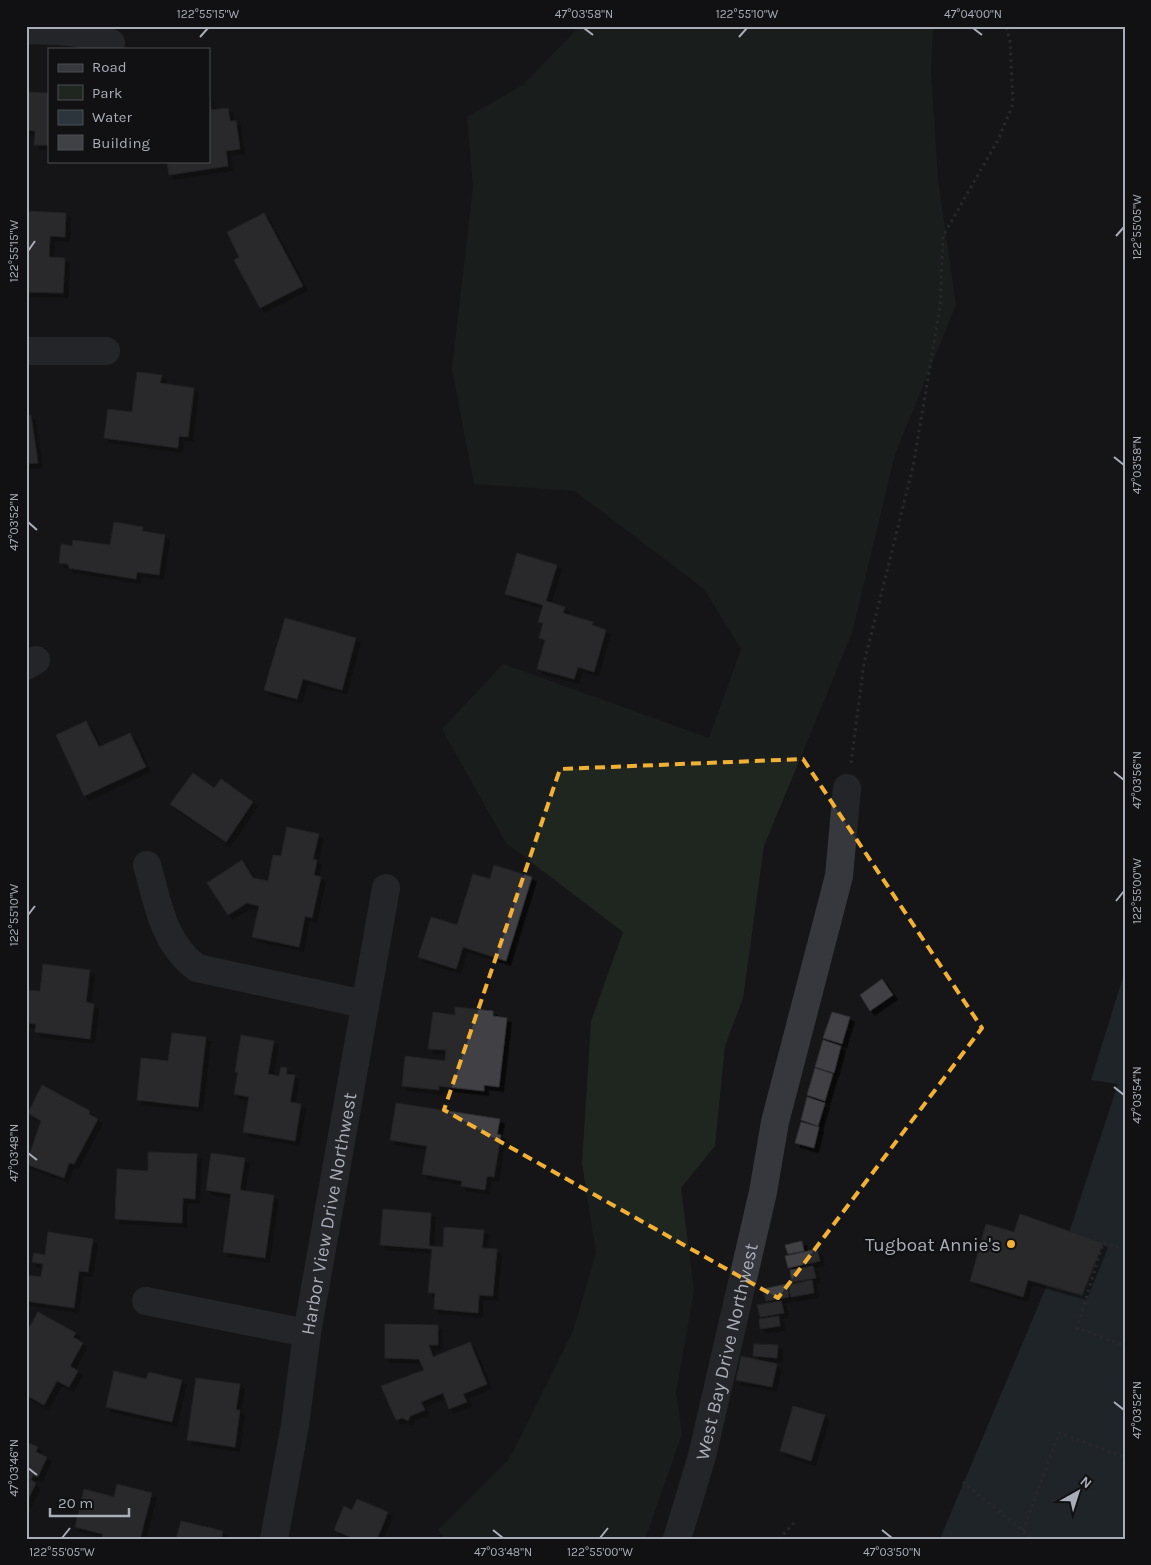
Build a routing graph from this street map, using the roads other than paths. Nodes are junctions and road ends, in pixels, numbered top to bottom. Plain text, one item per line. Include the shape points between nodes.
1 (26, 30) edge
2 (110, 43) dead end
3 (26, 351) edge
4 (106, 352) dead end
5 (847, 788) road end
6 (147, 865) dead end
7 (386, 888) dead end
8 (364, 1004) junction
9 (146, 1300) dead end
10 (307, 1333) junction
11 (274, 1539) edge
12 (676, 1539) edge

1 - 2 street via 76,32 97,36
3 - 4 street
5 - 12 street, West Bay Drive Northwest via 839,876 775,1122 702,1456
6 - 8 street via 172,941 182,957 197,968
7 - 8 street, Harbor View Drive Northwest
8 - 10 street, Harbor View Drive Northwest
9 - 10 street
10 - 11 street, Harbor View Drive Northwest via 295,1425

